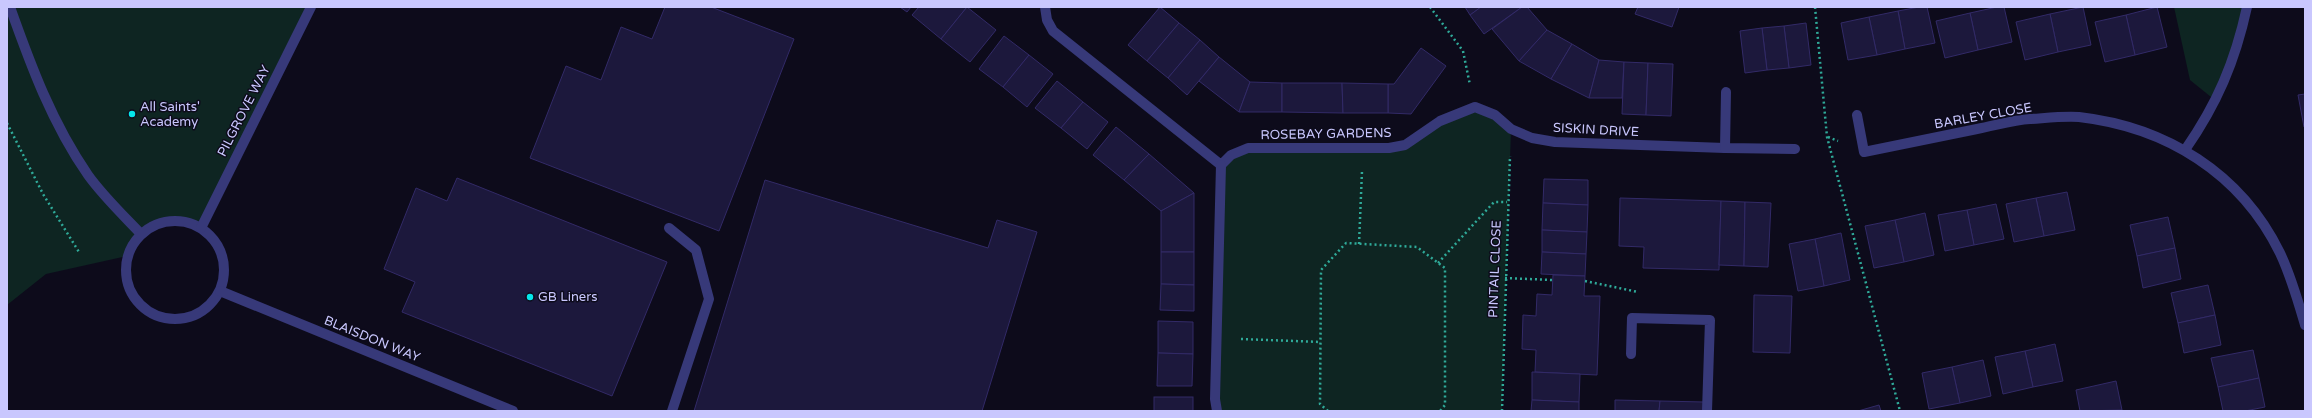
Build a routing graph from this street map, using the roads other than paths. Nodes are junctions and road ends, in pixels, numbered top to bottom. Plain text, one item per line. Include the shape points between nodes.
1 (10, 7) edge
2 (311, 7) edge
3 (1044, 7) edge
4 (2246, 7) edge
5 (1726, 92) dead end
6 (1475, 107) joint
7 (1857, 116) dead end
8 (1725, 148) junction
9 (1795, 149) dead end
10 (2185, 150) junction
11 (1221, 165) junction
12 (201, 228) junction
13 (669, 228) dead end
14 (141, 234) junction
15 (220, 291) junction
16 (2305, 325) edge
17 (1631, 354) dead end
18 (513, 411) edge
19 (672, 411) edge
20 (1217, 411) edge
21 (1707, 411) edge

1 - 14 street via 31,66 65,139 89,176
2 - 12 street, PILGROVE WAY
3 - 11 street via 1053,31
4 - 10 street via 2226,80 2202,126
5 - 8 street
6 - 8 street, SISKIN DRIVE via 1495,115 1512,129 1532,138 1555,142
6 - 11 street, ROSEBAY GARDENS via 1440,121 1405,145 1389,148 1248,148 1231,155
7 - 10 street, BARLEY CLOSE via 1864,152 2028,119 2078,117 2129,126 2158,136
8 - 9 street, SISKIN DRIVE
10 - 16 street, BARLEY CLOSE via 2214,170 2240,195 2262,222 2280,254
11 - 20 street
12 - 14 street via 182,221 161,223
12 - 15 street via 218,244 225,269
13 - 19 street via 696,250 709,299
14 - 15 street via 127,256 128,285 140,304 152,314 172,319 192,316 211,305
15 - 18 street, BLAISDON WAY
17 - 21 street via 1632,318 1710,320

